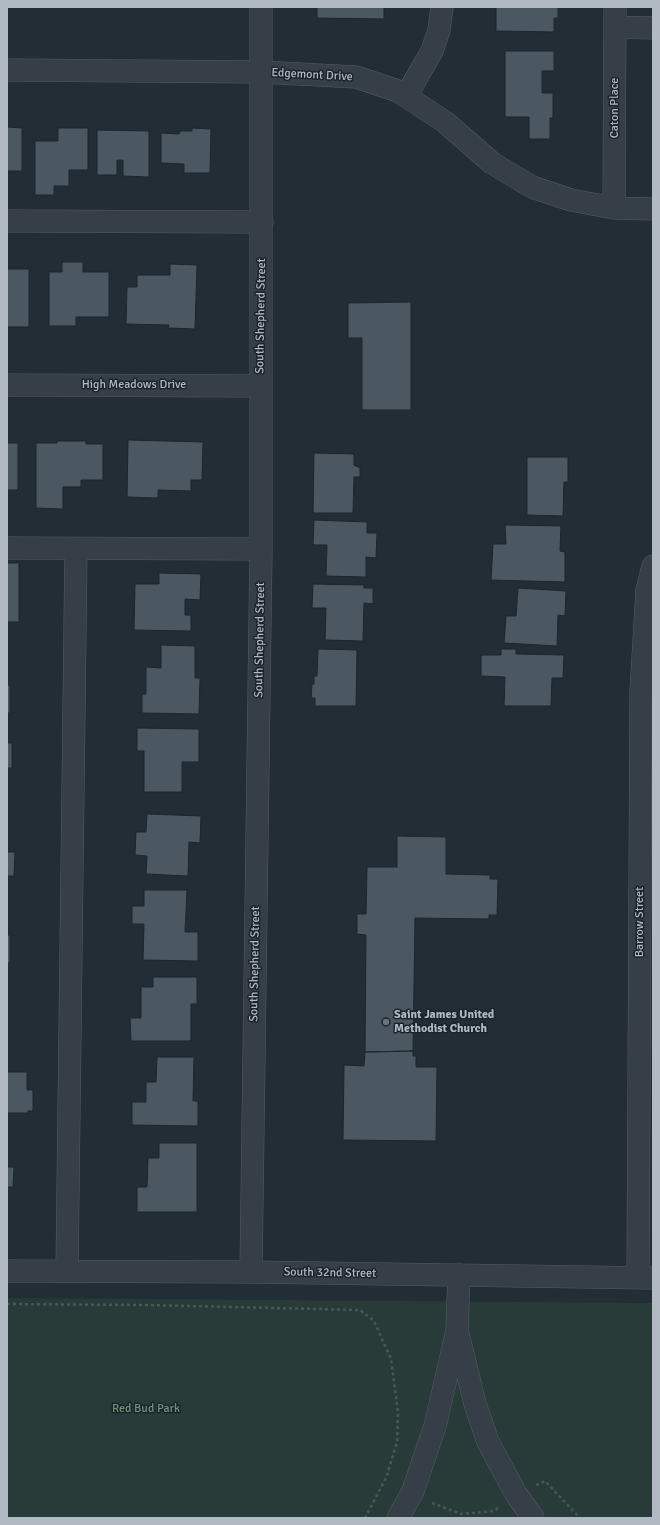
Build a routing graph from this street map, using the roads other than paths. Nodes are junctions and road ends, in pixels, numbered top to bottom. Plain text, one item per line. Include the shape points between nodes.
1 (261, 7) edge
2 (442, 7) edge
3 (615, 17) edge
4 (653, 28) edge
5 (7, 70) edge
6 (261, 72) junction
7 (406, 96) junction
8 (614, 208) junction
9 (653, 208) edge
10 (7, 221) edge
11 (262, 222) junction
12 (7, 385) edge
13 (261, 386) junction
14 (7, 548) edge
15 (76, 548) junction
16 (261, 549) junction
17 (653, 566) edge
18 (646, 1133) edge
19 (7, 1271) edge
20 (67, 1271) junction
21 (251, 1272) junction
22 (459, 1275) junction
23 (645, 1278) edge
24 (457, 1331) junction
25 (398, 1518) edge
26 (533, 1518) edge

1 - 6 street, South Shepherd Street
2 - 7 street via 439,30 432,51
3 - 4 street
3 - 8 street, Caton Place
5 - 6 street, Edgemont Drive
6 - 7 street, Edgemont Drive via 356,77
6 - 11 street, South Shepherd Street
7 - 8 street, Edgemont Drive via 445,122 492,163 532,187 571,200
8 - 9 street, Edgemont Drive
10 - 11 street
11 - 13 street, South Shepherd Street
12 - 13 street, High Meadows Drive
13 - 16 street, South Shepherd Street
14 - 15 street
15 - 16 street
15 - 20 street
16 - 21 street, South Shepherd Street
17 - 18 street, Barrow Street via 647,590 642,691
18 - 23 street, Barrow Street
19 - 20 street, South 32nd Street
20 - 21 street, South 32nd Street
21 - 22 street, South 32nd Street
22 - 23 street, South 32nd Street
22 - 24 street
24 - 25 street via 435,1426 413,1491
24 - 26 street via 481,1424 496,1458

